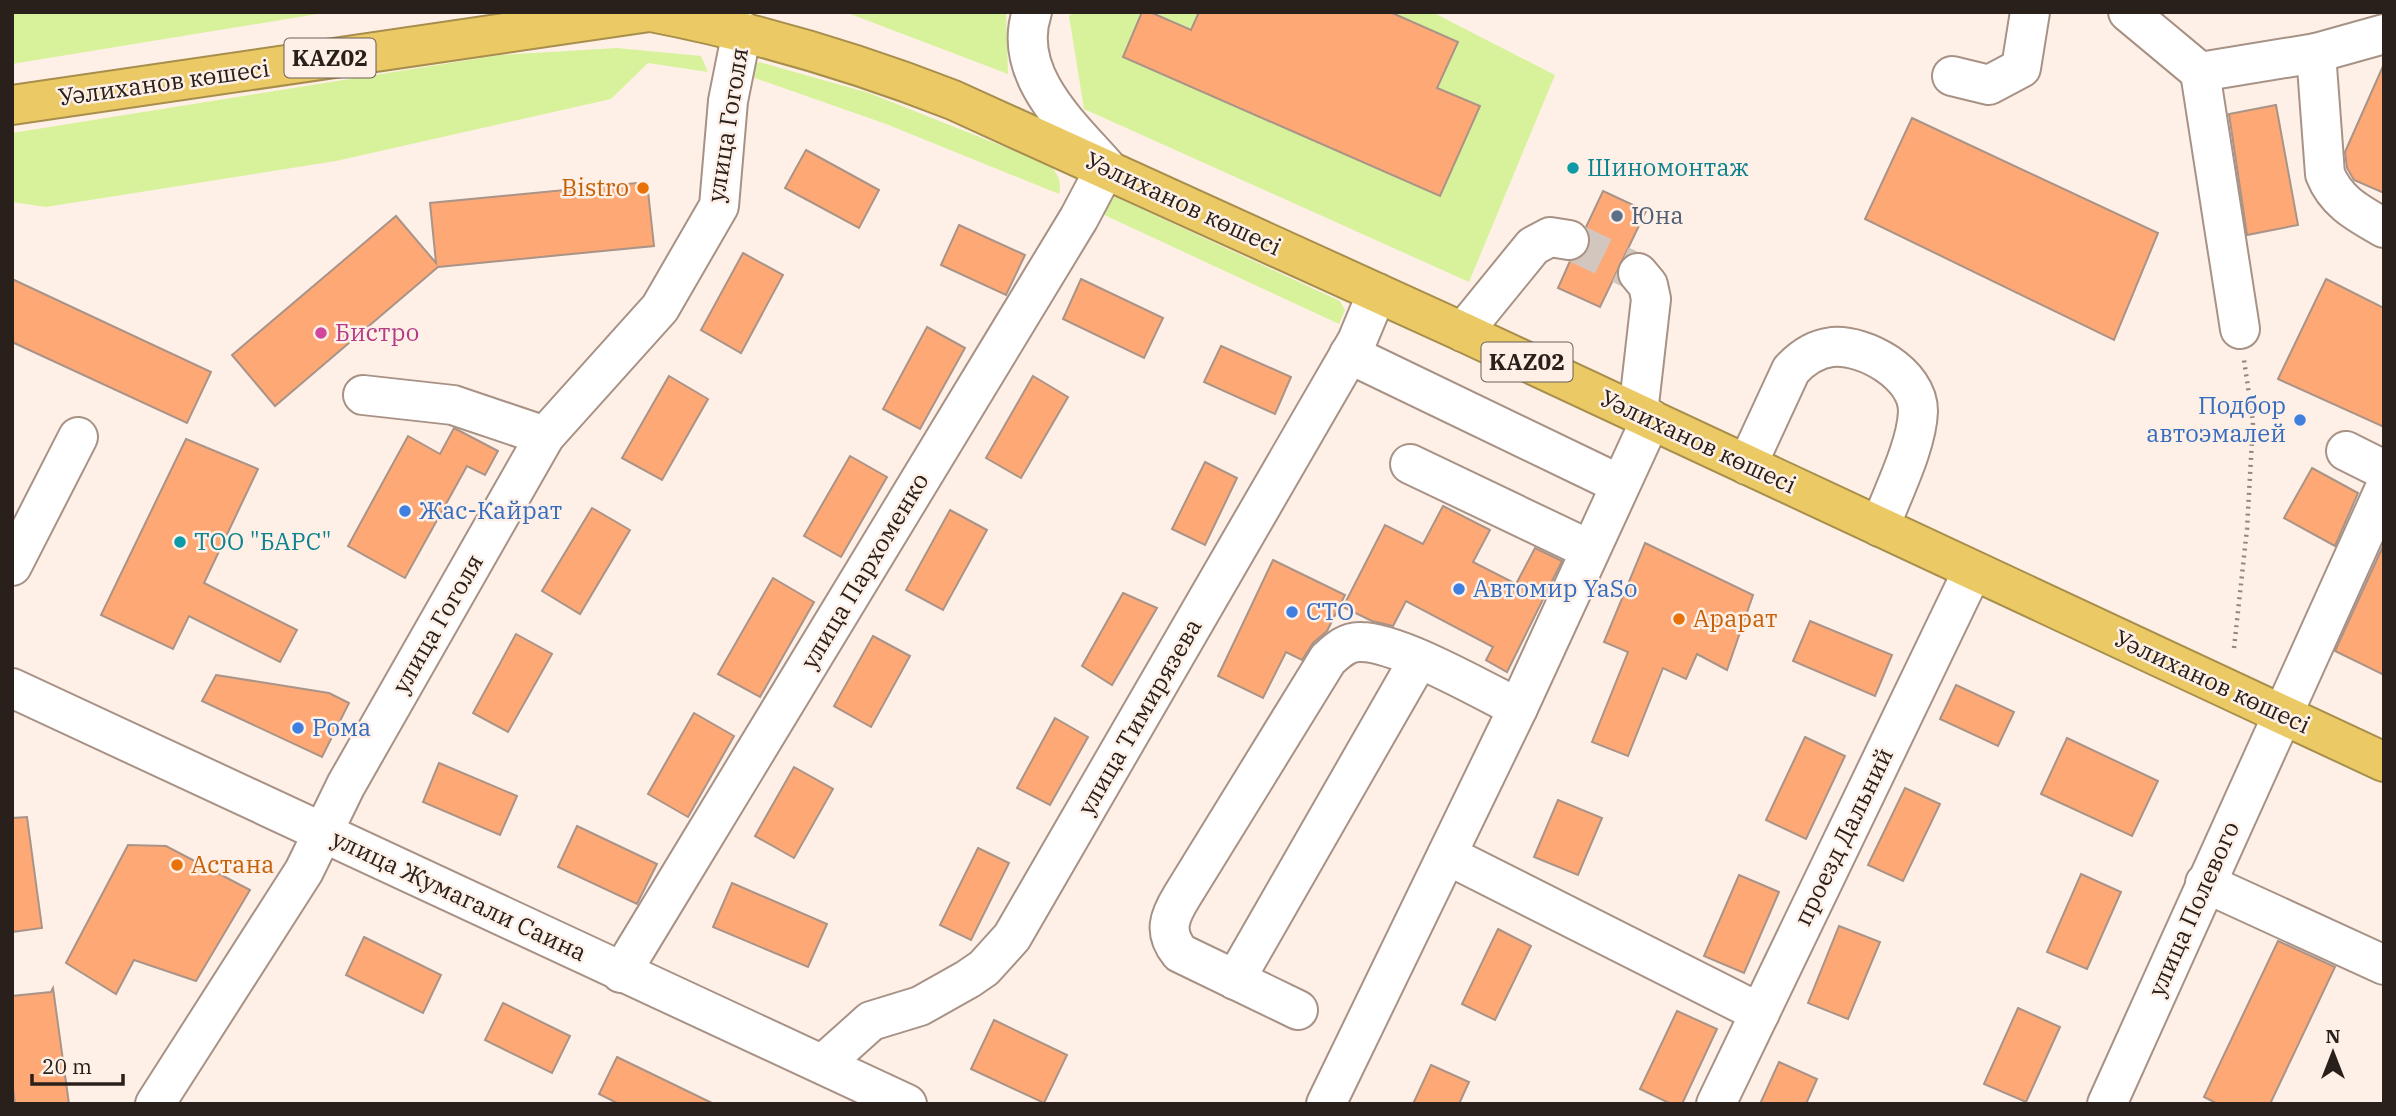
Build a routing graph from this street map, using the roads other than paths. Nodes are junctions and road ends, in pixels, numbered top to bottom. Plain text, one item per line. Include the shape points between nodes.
1 (650, 12) edge
2 (1032, 12) edge
3 (2030, 12) edge
4 (2128, 12) edge
5 (742, 31) junction
6 (2384, 34) edge
7 (2316, 53) junction
8 (2200, 72) junction
9 (1952, 76) dead end
10 (12, 105) edge
11 (1106, 167) junction
12 (2384, 228) edge
13 (1569, 240) tunnel mouth
14 (1638, 273) tunnel mouth
15 (1377, 293) junction
16 (2240, 329) road end
17 (1463, 332) junction
18 (1349, 354) junction
19 (363, 395) dead end
20 (1644, 416) junction
21 (545, 436) junction
22 (78, 437) dead end
23 (2346, 451) dead end
24 (1410, 464) dead end
25 (1747, 465) junction
26 (2384, 470) edge
27 (1619, 484) junction
28 (2384, 490) edge
29 (25, 507) edge
30 (1880, 527) junction
31 (1588, 550) junction
32 (12, 566) edge
33 (1972, 572) junction
34 (1419, 659) junction
35 (12, 688) edge
36 (1518, 708) junction
37 (2283, 715) junction
38 (2384, 761) edge
39 (321, 832) junction
40 (1447, 855) junction
41 (2205, 883) junction
42 (2384, 965) edge
43 (621, 973) junction
44 (1235, 980) junction
45 (1298, 1010) dead end
46 (1760, 1013) junction
47 (823, 1064) junction
48 (155, 1104) edge
49 (907, 1104) edge
50 (1326, 1104) edge
51 (1716, 1104) edge
52 (2107, 1104) edge

1 - 5 highway, Уәлиханов көшесі / KАZ02
1 - 10 highway, Уәлиханов көшесі / KАZ02
2 - 11 street via 1030,55 1047,100
3 - 9 street via 2021,68 1989,85
4 - 8 street
5 - 11 highway, Уәлиханов көшесі / KАZ02 via 905,82
5 - 21 street, улица Гоголя via 728,101 719,206 660,308
6 - 7 street
7 - 8 street
7 - 12 street via 2328,181 2340,200
8 - 16 street
11 - 15 highway, Уәлиханов көшесі / KАZ02
11 - 43 street, улица Пархоменко
13 - 17 street via 1550,237 1533,246
14 - 20 street via 1648,285 1651,299
15 - 17 highway, Уәлиханов көшесі / KАZ02
15 - 18 street, улица Тимирязева
17 - 20 highway, Уәлиханов көшесі / KАZ02
18 - 27 street
18 - 47 street, улица Тимирязева via 1012,937 968,979 920,1006 871,1021
19 - 21 street via 453,405
20 - 25 highway, Уәлиханов көшесі / KАZ02
20 - 27 street
21 - 39 street, улица Гоголя
22 - 29 street
23 - 26 street
24 - 31 street
25 - 30 highway, Уәлиханов көшесі / KАZ02
25 - 30 street via 1791,370 1801,359 1831,347 1848,348 1897,368 1914,390 1916,427
27 - 31 street
28 - 37 street, улица Полевого
29 - 32 street
30 - 33 highway, Уәлиханов көшесі / KАZ02
31 - 36 street
33 - 37 highway, Уәлиханов көшесі / KАZ02
33 - 46 street, проезд Дальний
34 - 36 street
34 - 44 street
34 - 44 street via 1359,641 1328,659 1175,906 1169,936 1180,953
35 - 39 street, улица Жумагали Саина
36 - 40 street
37 - 38 highway, Уәлиханов көшесі / KАZ02
37 - 41 street, улица Полевого
39 - 43 street, улица Жумагали Саина
39 - 48 street, улица Гоголя via 304,871
40 - 46 street
40 - 50 street
41 - 42 street
41 - 52 street, улица Полевого
43 - 47 street, улица Жумагали Саина
44 - 45 street
46 - 51 street, проезд Дальний
47 - 49 street, улица Жумагали Саина

